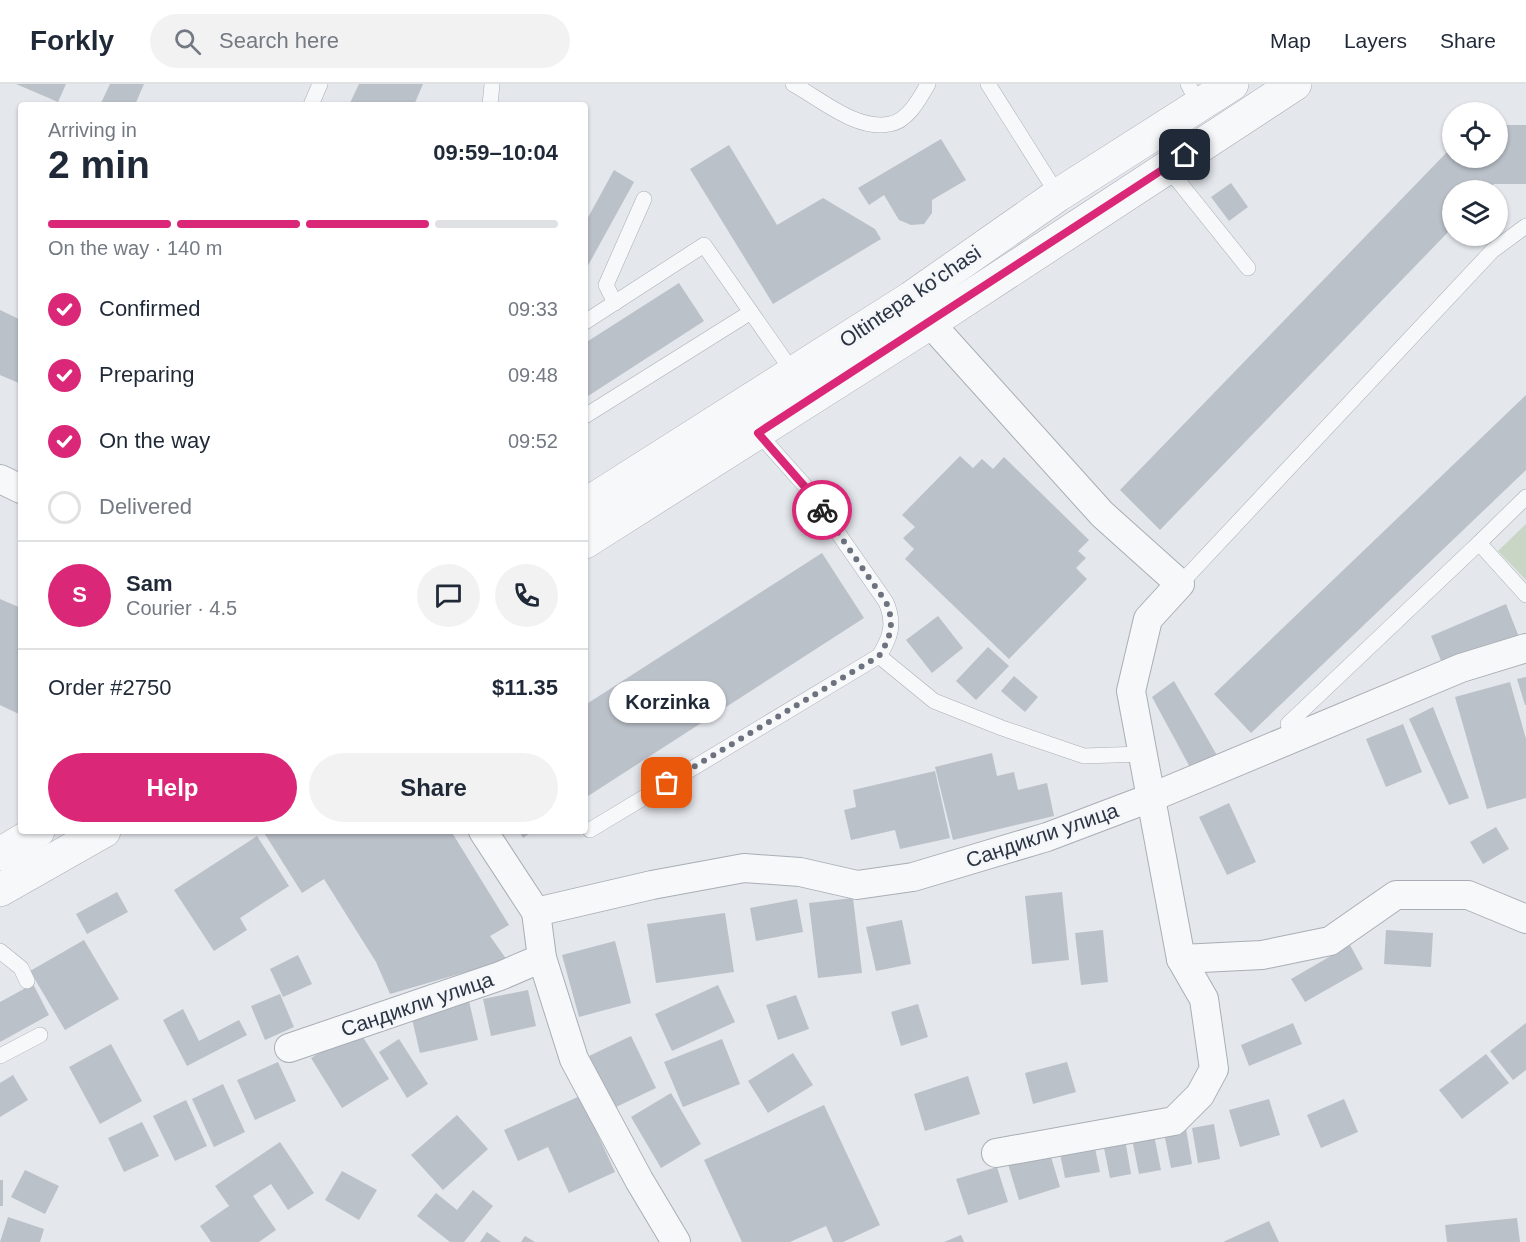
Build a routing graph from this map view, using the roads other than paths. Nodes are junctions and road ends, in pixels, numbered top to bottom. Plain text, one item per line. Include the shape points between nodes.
1 (321, 84) edge
2 (492, 84) edge
3 (793, 84) edge
4 (928, 84) edge
5 (988, 84) edge
6 (1232, 84) edge
7 (1294, 84) edge
8 (1193, 94) edge
9 (312, 102) edge
10 (490, 102) edge
11 (1167, 167) junction
12 (1058, 195) junction
13 (644, 199) dead end
14 (1079, 226) junction
15 (1526, 226) edge
16 (1248, 268) dead end
17 (615, 303) junction
18 (921, 310) junction
19 (751, 312) junction
20 (588, 320) edge
21 (802, 386) junction
22 (588, 414) edge
23 (758, 433) junction
24 (0, 479) edge
25 (18, 488) edge
26 (1526, 497) edge
27 (588, 503) edge
28 (588, 540) edge
29 (1479, 543) junction
30 (1180, 584) junction
31 (1526, 595) edge
32 (1526, 648) edge
33 (879, 656) junction
34 (1288, 724) dead end
35 (1143, 754) junction
36 (1150, 798) junction
37 (590, 830) dead end
38 (33, 834) edge
39 (99, 834) edge
40 (485, 834) edge
41 (0, 854) edge
42 (0, 890) edge
43 (537, 912) junction
44 (1526, 919) edge
45 (0, 951) edge
46 (542, 958) junction
47 (1181, 959) junction
48 (27, 981) dead end
49 (40, 1035) dead end
50 (290, 1047) dead end
51 (0, 1056) edge
52 (996, 1153) dead end
53 (676, 1242) edge

1 - 9 lane
2 - 10 lane
3 - 4 lane via 865,124 892,124 914,107
5 - 12 lane
6 - 8 street, Oltintepa ko'chasi
7 - 11 street, Oltintepa ko'chasi
8 - 12 street, Oltintepa ko'chasi
11 - 14 street, Oltintepa ko'chasi
11 - 16 lane
12 - 14 street
12 - 18 street, Oltintepa ko'chasi
13 - 17 lane via 606,285
14 - 18 street, Oltintepa ko'chasi
15 - 30 lane via 1492,251
17 - 19 lane via 704,245
17 - 20 lane
18 - 21 street, Oltintepa ko'chasi
18 - 30 street via 1102,514
19 - 21 lane
19 - 22 lane
21 - 23 street, Oltintepa ko'chasi
21 - 27 street, Oltintepa ko'chasi
23 - 28 street, Oltintepa ko'chasi
23 - 33 lane via 806,488 886,602 891,628
24 - 25 street
26 - 29 lane
29 - 31 lane
29 - 34 lane
30 - 35 street via 1148,619 1131,692
32 - 36 street, Сандикли улица via 1461,668
33 - 35 lane via 934,701 1002,728 1084,756
33 - 37 lane
35 - 36 street
36 - 43 street, Сандикли улица via 1047,837 913,877 857,885 800,872 744,868
36 - 47 street
38 - 41 street
39 - 42 street
40 - 43 street
43 - 46 street
44 - 47 street via 1468,896 1396,896 1330,941 1262,955
45 - 48 lane via 21,968
46 - 50 street, Сандикли улица
46 - 53 street via 574,1059
47 - 52 street via 1204,999 1214,1069 1200,1095 1174,1120
49 - 51 lane

